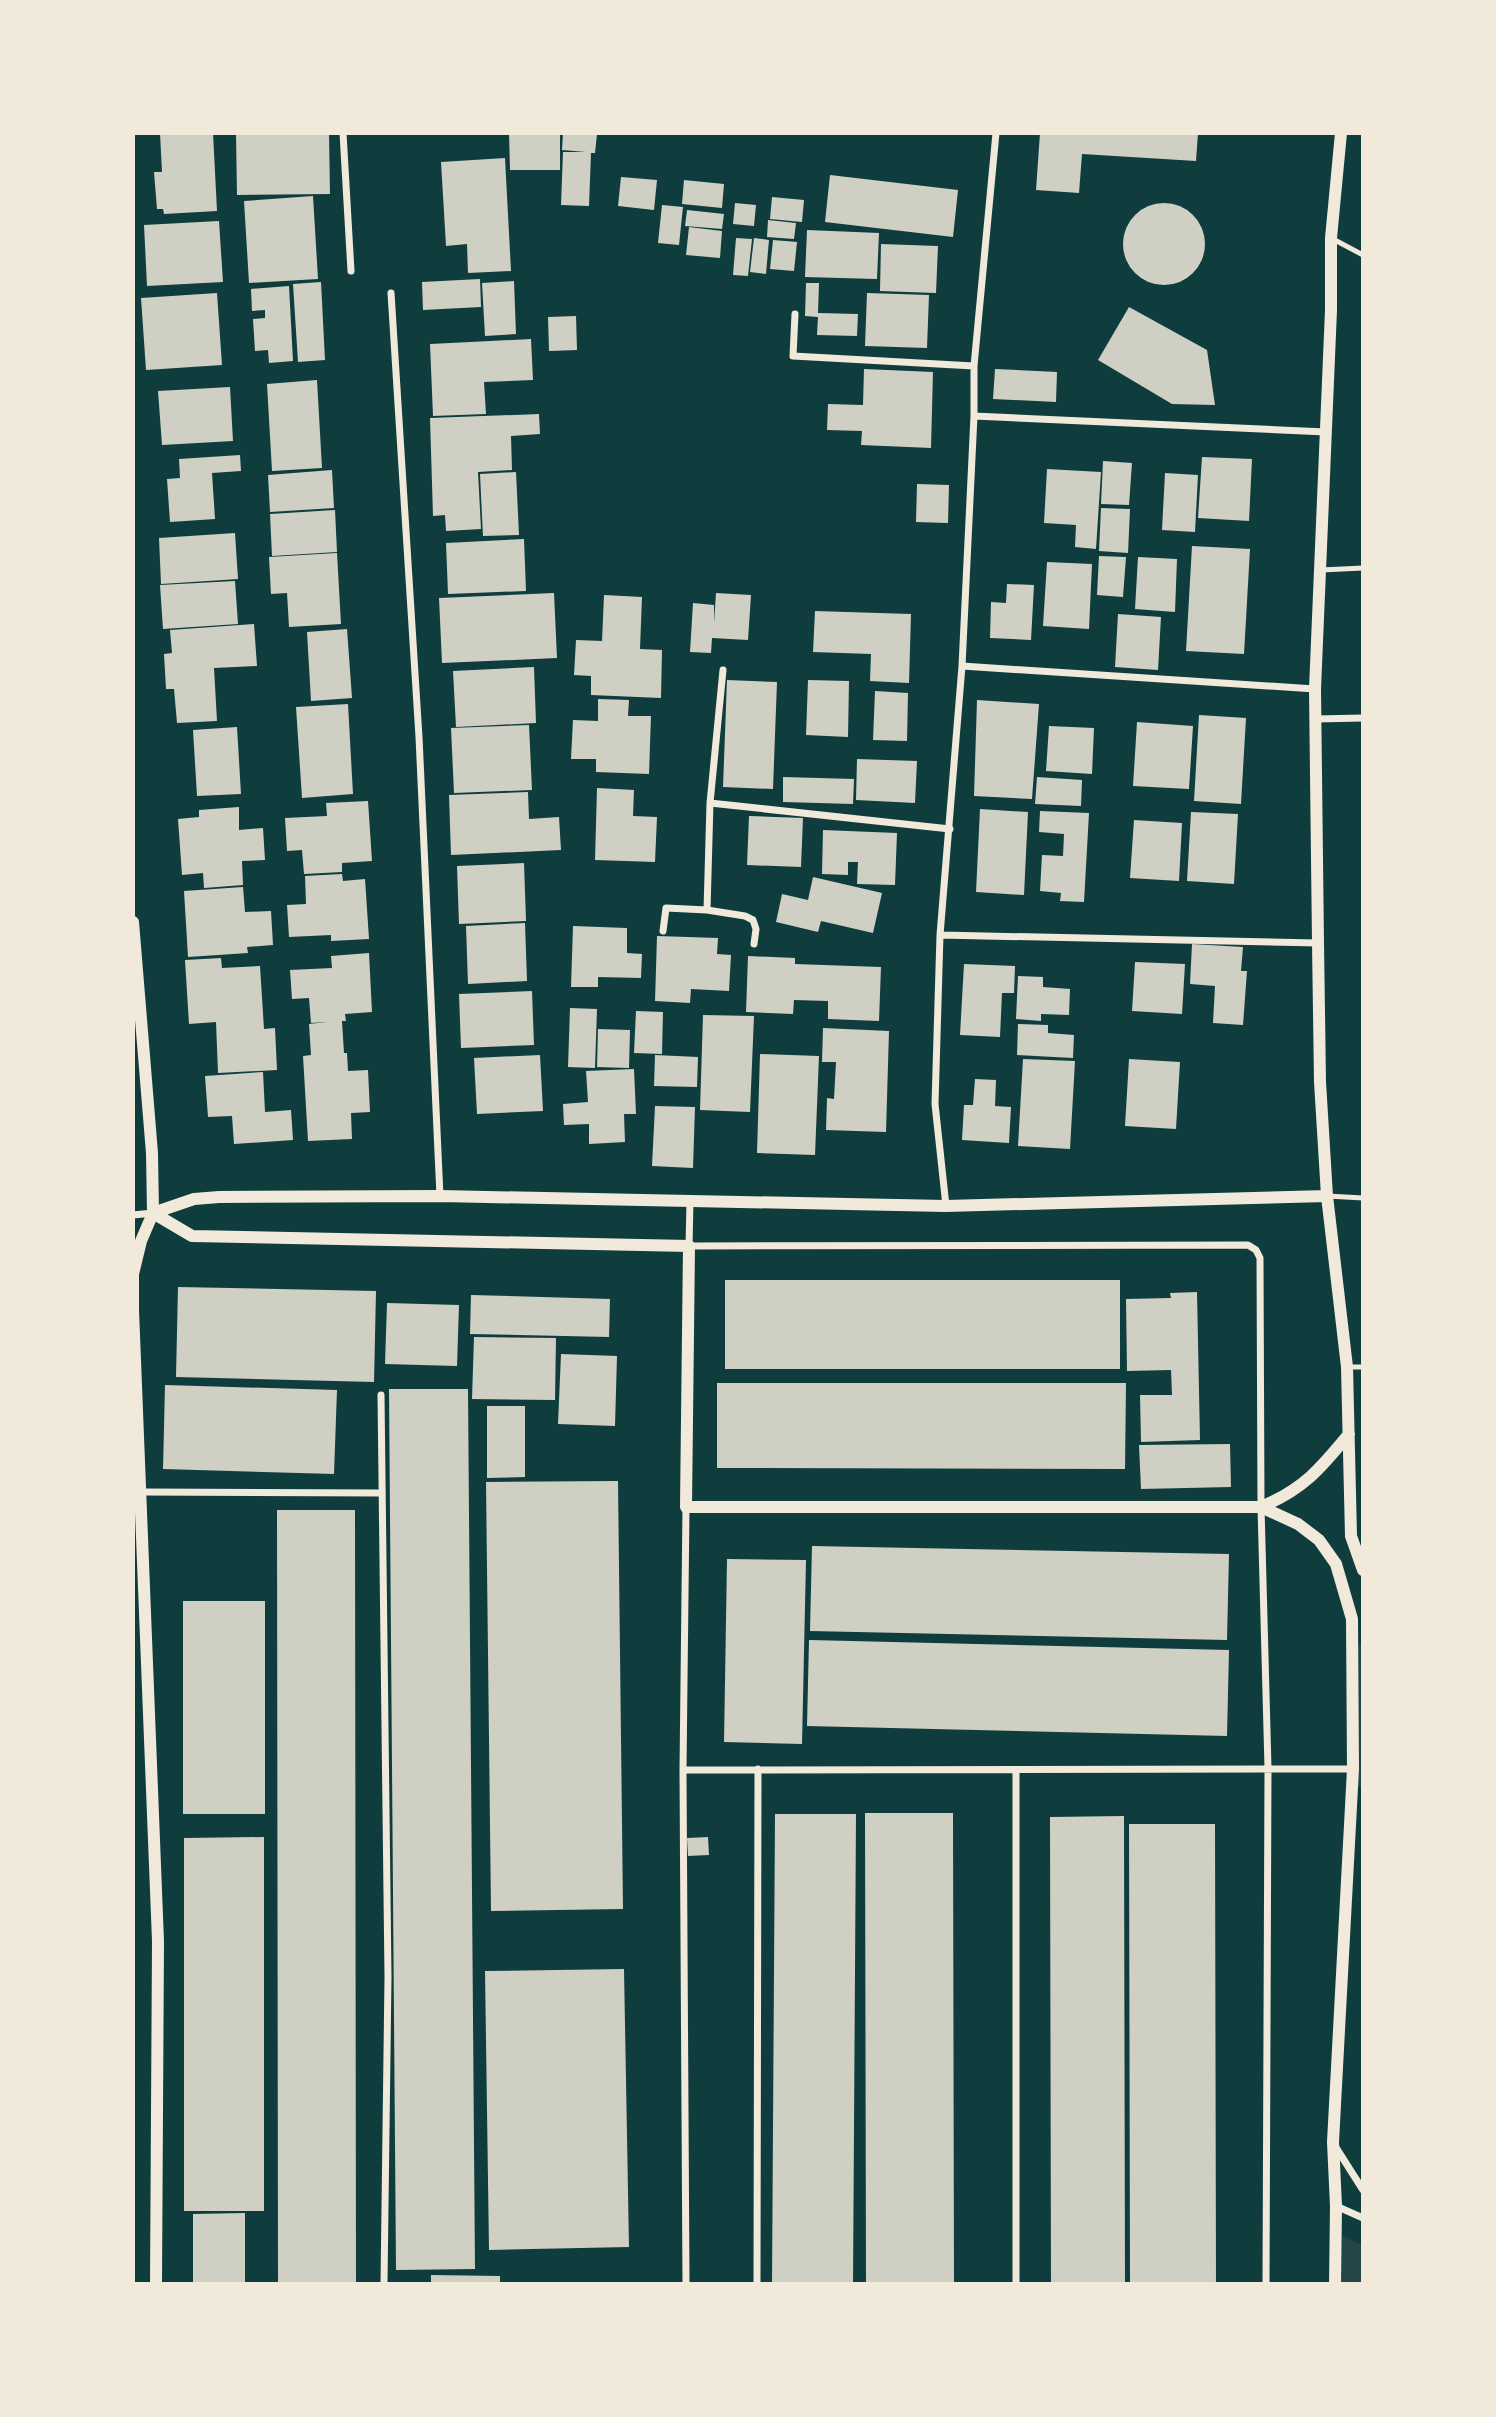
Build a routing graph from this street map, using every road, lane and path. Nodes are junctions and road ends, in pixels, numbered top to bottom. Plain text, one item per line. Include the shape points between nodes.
1 (344, 133) edge
2 (996, 133) edge
3 (1341, 133) edge
4 (1331, 238) junction
5 (1363, 255) edge
6 (351, 271) dead end
7 (391, 293) dead end
8 (795, 314) dead end
9 (974, 366) junction
10 (974, 416) junction
11 (1326, 432) junction
12 (1363, 568) edge
13 (1320, 570) junction
14 (962, 666) junction
15 (723, 670) dead end
16 (1315, 689) junction
17 (1363, 718) edge
18 (1315, 719) junction
19 (710, 803) junction
20 (950, 829) junction
21 (708, 910) junction
22 (133, 922) edge
23 (663, 931) dead end
24 (940, 935) junction
25 (1318, 943) junction
26 (754, 944) dead end
27 (440, 1196) junction
28 (1327, 1196) junction
29 (1363, 1198) edge
30 (690, 1201) junction
31 (946, 1206) junction
32 (153, 1213) junction
33 (133, 1214) edge
34 (689, 1246) junction
35 (1347, 1367) junction
36 (1363, 1367) edge
37 (382, 1395) dead end
38 (1349, 1434) junction
39 (141, 1492) junction
40 (382, 1493) junction
41 (686, 1507) junction
42 (1263, 1507) junction
43 (1363, 1570) edge
44 (1363, 1642) edge
45 (1353, 1653) junction
46 (1268, 1768) junction
47 (758, 1769) junction
48 (1353, 1769) junction
49 (683, 1770) junction
50 (1016, 1770) junction
51 (1357, 1793) edge
52 (1333, 2142) junction
53 (1363, 2190) edge
54 (1336, 2206) junction
55 (1363, 2218) edge
56 (156, 2284) edge
57 (384, 2284) edge
58 (686, 2284) edge
59 (757, 2284) edge
60 (1016, 2284) edge
61 (1266, 2284) edge
62 (1335, 2284) edge

1 - 6 street
2 - 9 street
3 - 4 street
4 - 5 lane
4 - 11 street
7 - 27 street via 419,737
8 - 9 street via 793,356
9 - 10 street
10 - 11 street
10 - 14 street
11 - 13 street
12 - 13 lane
13 - 16 street
14 - 16 street
14 - 20 street
15 - 19 street
16 - 18 street
17 - 18 street
18 - 25 street
19 - 20 street
19 - 21 street
20 - 24 street
21 - 23 street via 666,908
21 - 26 street via 753,920
22 - 32 street
24 - 25 street
24 - 31 street via 934,1104
25 - 28 street
27 - 30 street
27 - 32 street via 219,1197 194,1199
28 - 29 lane
28 - 31 street
28 - 35 street
30 - 31 street
30 - 34 street
32 - 33 street
32 - 34 street via 192,1236
32 - 39 street via 134,1274
34 - 41 street
34 - 42 street via 1248,1245 1260,1258
35 - 36 lane
35 - 38 street
37 - 40 street
38 - 42 street via 1302,1485
38 - 43 street via 1351,1536
39 - 40 street
39 - 56 street via 158,1941
40 - 57 street via 388,1978
41 - 42 street
41 - 49 street
42 - 45 street via 1319,1540 1336,1564 1352,1619
42 - 46 street
44 - 45 street
45 - 48 street
46 - 48 street
46 - 50 street
46 - 61 street
47 - 49 street
47 - 50 street
47 - 59 street
48 - 51 street
49 - 58 street
50 - 60 street
51 - 52 street
52 - 53 street
52 - 54 street
54 - 55 street
54 - 62 street

